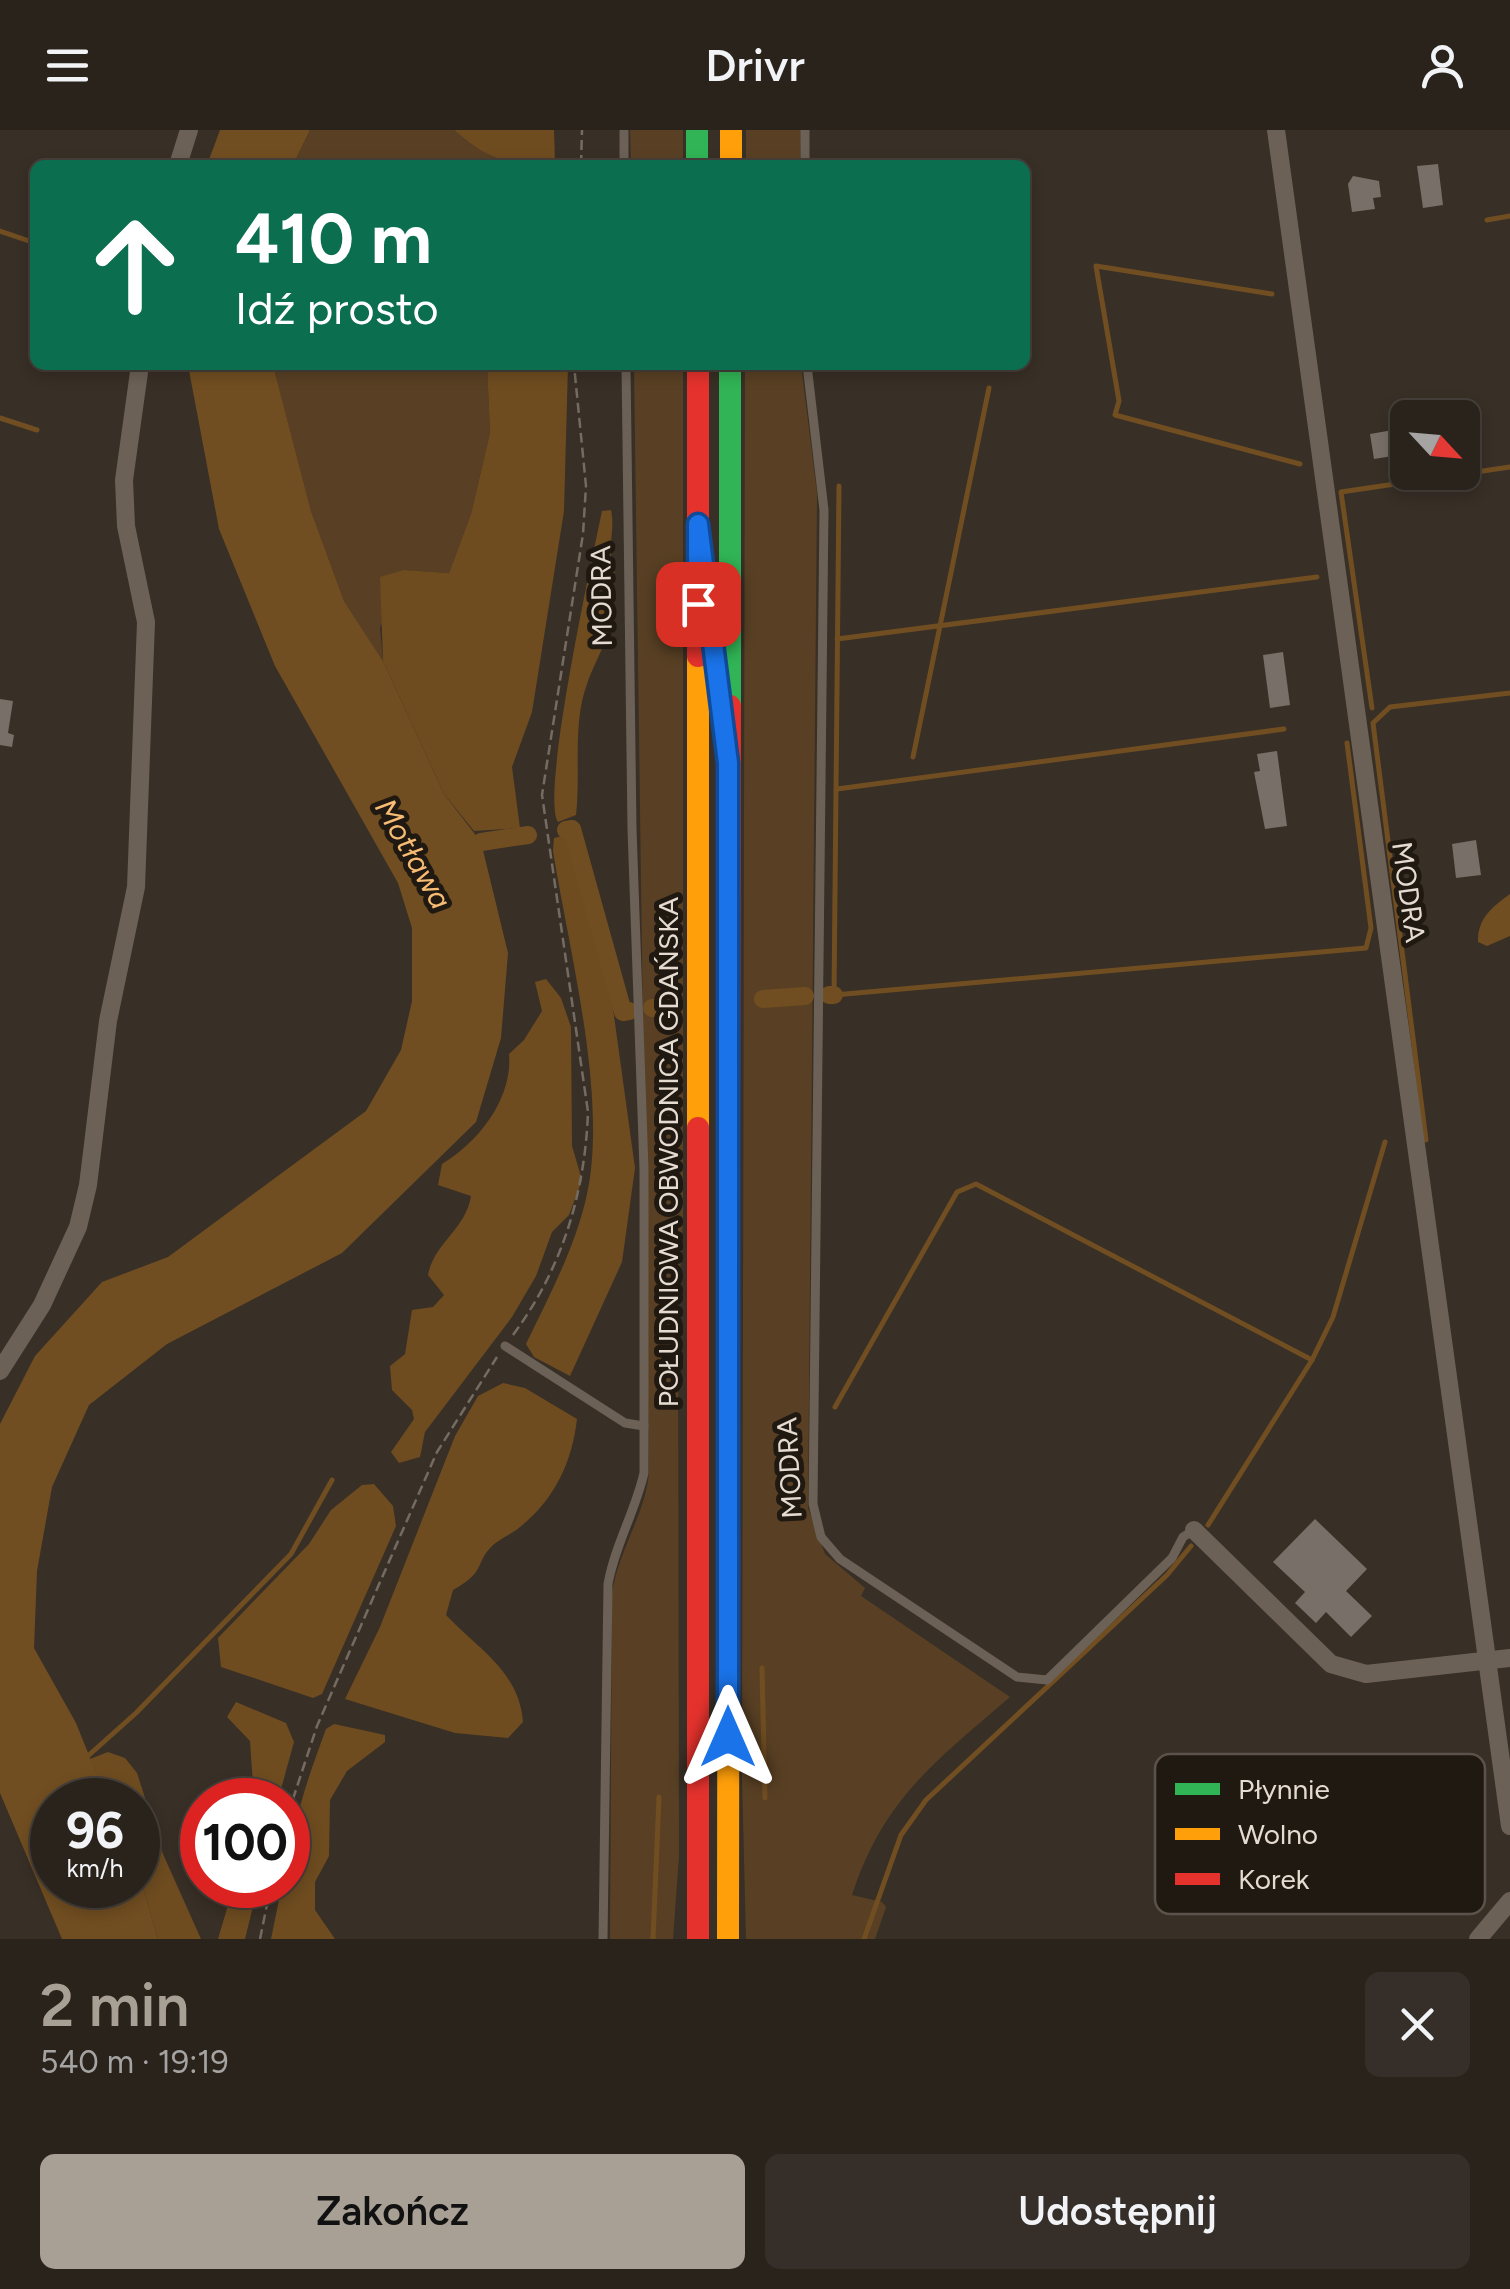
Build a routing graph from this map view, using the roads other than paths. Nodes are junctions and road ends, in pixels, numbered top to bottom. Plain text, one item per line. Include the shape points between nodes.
1 (189, 130) edge
2 (624, 130) edge
3 (697, 130) edge
4 (731, 130) edge
5 (806, 130) edge
6 (1276, 130) edge
7 (180, 160) edge
8 (624, 160) edge
9 (697, 160) edge
10 (731, 160) edge
11 (805, 160) edge
12 (139, 370) edge
13 (626, 370) edge
14 (698, 370) edge
15 (730, 370) edge
16 (808, 370) edge
17 (730, 525) junction
18 (717, 611) dead end
19 (717, 685) dead end
20 (728, 763) junction
21 (505, 1346) road end
22 (0, 1371) edge
23 (644, 1426) junction
24 (1194, 1530) joint
25 (1510, 1658) edge
26 (1486, 1661) junction
27 (698, 1806) junction
28 (1510, 1826) edge
29 (1510, 1901) edge
30 (604, 1939) edge
31 (680, 1939) edge
32 (698, 1939) edge
33 (728, 1939) edge
34 (1478, 1939) edge

1 - 7 street
2 - 8 lane
3 - 9 highway
4 - 10 highway
5 - 11 lane
6 - 26 street, MODRA
12 - 22 street via 124,480 126,526 146,622 136,887 108,1021 78,1227 42,1304
13 - 23 lane, MODRA
14 - 27 highway, POŁUDNIOWA OBWODNICA GDAŃSKA
15 - 17 highway
16 - 24 lane, MODRA via 824,510 813,1504 822,1537 1017,1678 1047,1680
17 - 18 lane
17 - 20 highway
19 - 20 lane
20 - 33 highway
21 - 23 lane via 625,1423
23 - 30 lane, MODRA via 641,1488 608,1584
24 - 26 street via 1331,1664 1366,1674
25 - 26 street
26 - 28 street, MODRA
27 - 31 highway via 684,1856
27 - 32 highway, POŁUDNIOWA OBWODNICA GDAŃSKA
29 - 34 street

